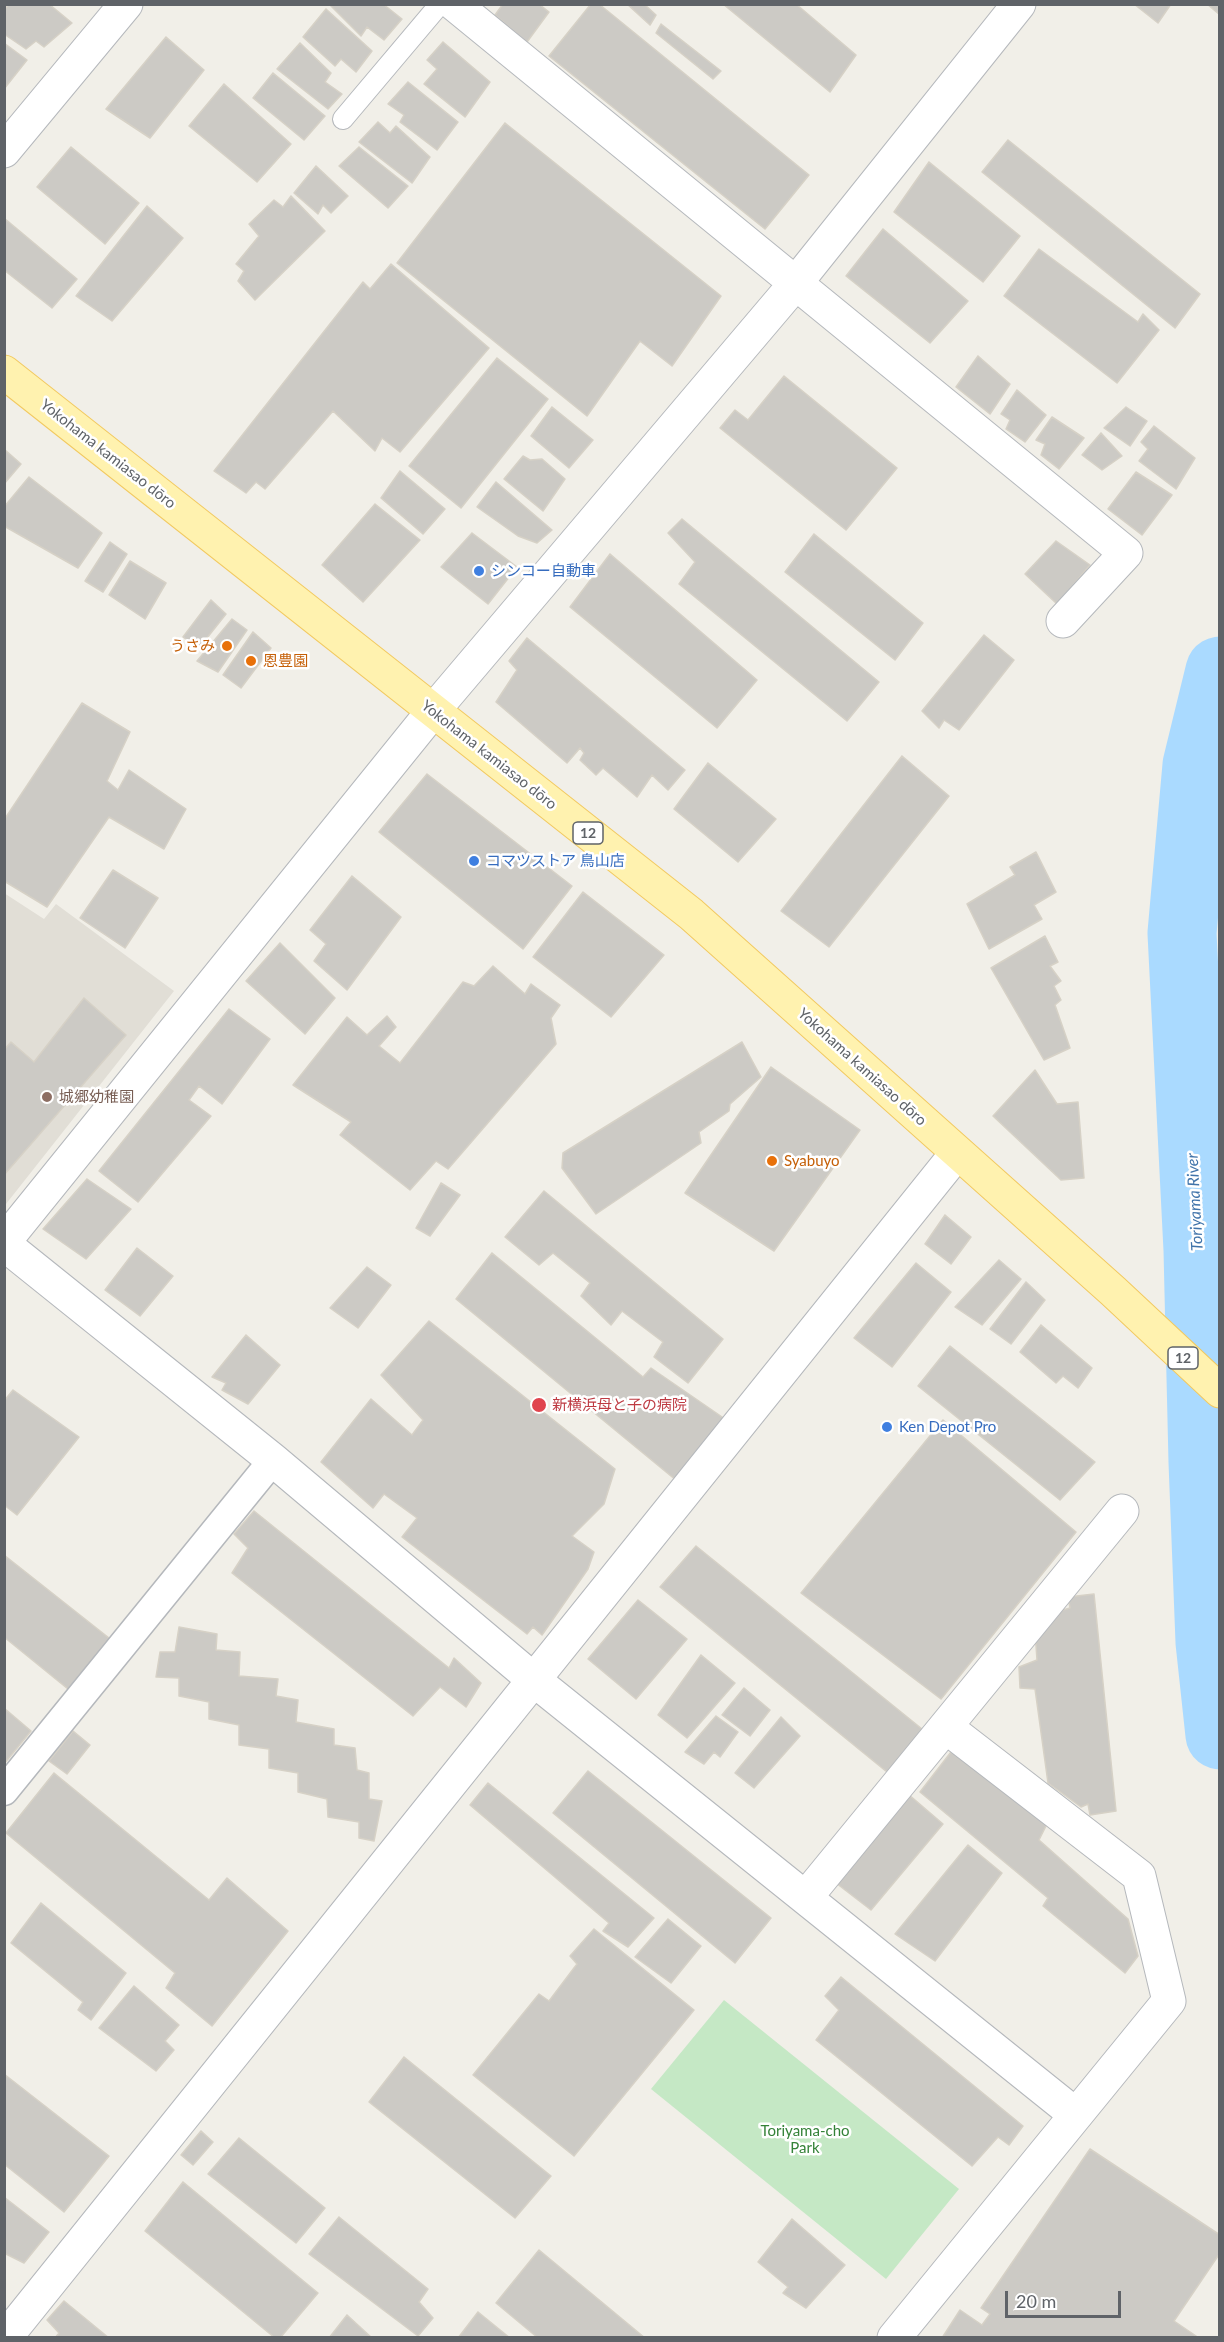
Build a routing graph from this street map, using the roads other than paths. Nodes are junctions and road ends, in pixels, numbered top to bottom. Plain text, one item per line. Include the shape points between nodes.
1 (126, 4) edge
2 (440, 4) edge
3 (454, 4) edge
4 (1019, 4) edge
5 (343, 119) dead end
6 (4, 151) edge
7 (795, 284) junction
8 (4, 372) edge
9 (1062, 621) dead end
10 (433, 711) junction
11 (957, 1153) junction
12 (4, 1243) edge
13 (1220, 1391) edge
14 (273, 1460) junction
15 (1122, 1511) dead end
16 (534, 1680) junction
17 (946, 1727) junction
18 (4, 1791) edge
19 (806, 1897) junction
20 (1076, 2115) junction
21 (5, 2337) edge
22 (894, 2337) edge

1 - 6 street
2 - 5 lane
3 - 7 street
4 - 7 street
7 - 9 street via 1126,552
7 - 10 street
8 - 10 main road, Yokohama kamiasao dōro / 12
10 - 11 main road, Yokohama kamiasao dōro / 12 via 691,914
10 - 12 street
11 - 13 main road, Yokohama kamiasao dōro / 12
11 - 16 street
12 - 14 street
14 - 16 street
14 - 18 street
15 - 17 street
16 - 19 street
16 - 21 street
17 - 19 street
17 - 20 street via 1138,1876 1169,2001
19 - 20 street
20 - 22 street

